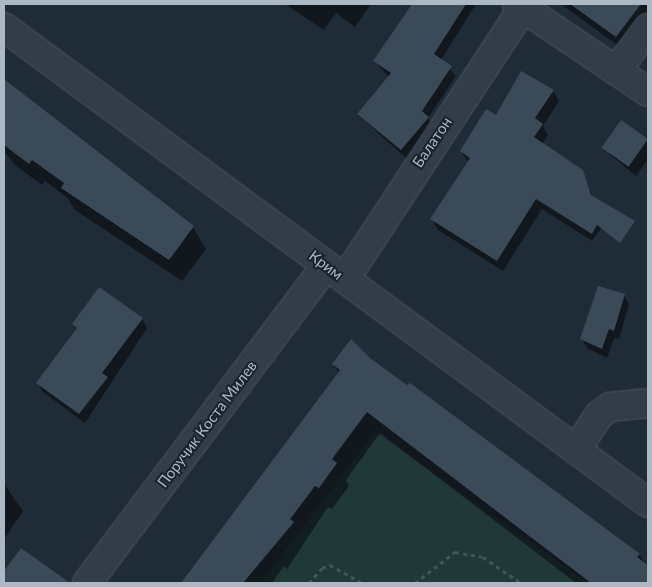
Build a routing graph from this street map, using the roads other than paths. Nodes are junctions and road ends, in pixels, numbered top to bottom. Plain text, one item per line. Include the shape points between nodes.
1 (520, 6) edge
2 (4, 27) edge
3 (648, 28) edge
4 (616, 71) junction
5 (648, 92) edge
6 (336, 272) junction
7 (648, 402) edge
8 (576, 450) junction
9 (648, 503) edge
10 (87, 583) edge

1 - 4 street
1 - 6 street, Балатон
2 - 6 street, Крим
3 - 4 street
4 - 5 street
6 - 8 street, Крим
6 - 10 street, Поручик Коста Милев
7 - 8 street via 610,407 599,415
8 - 9 street, Крим

